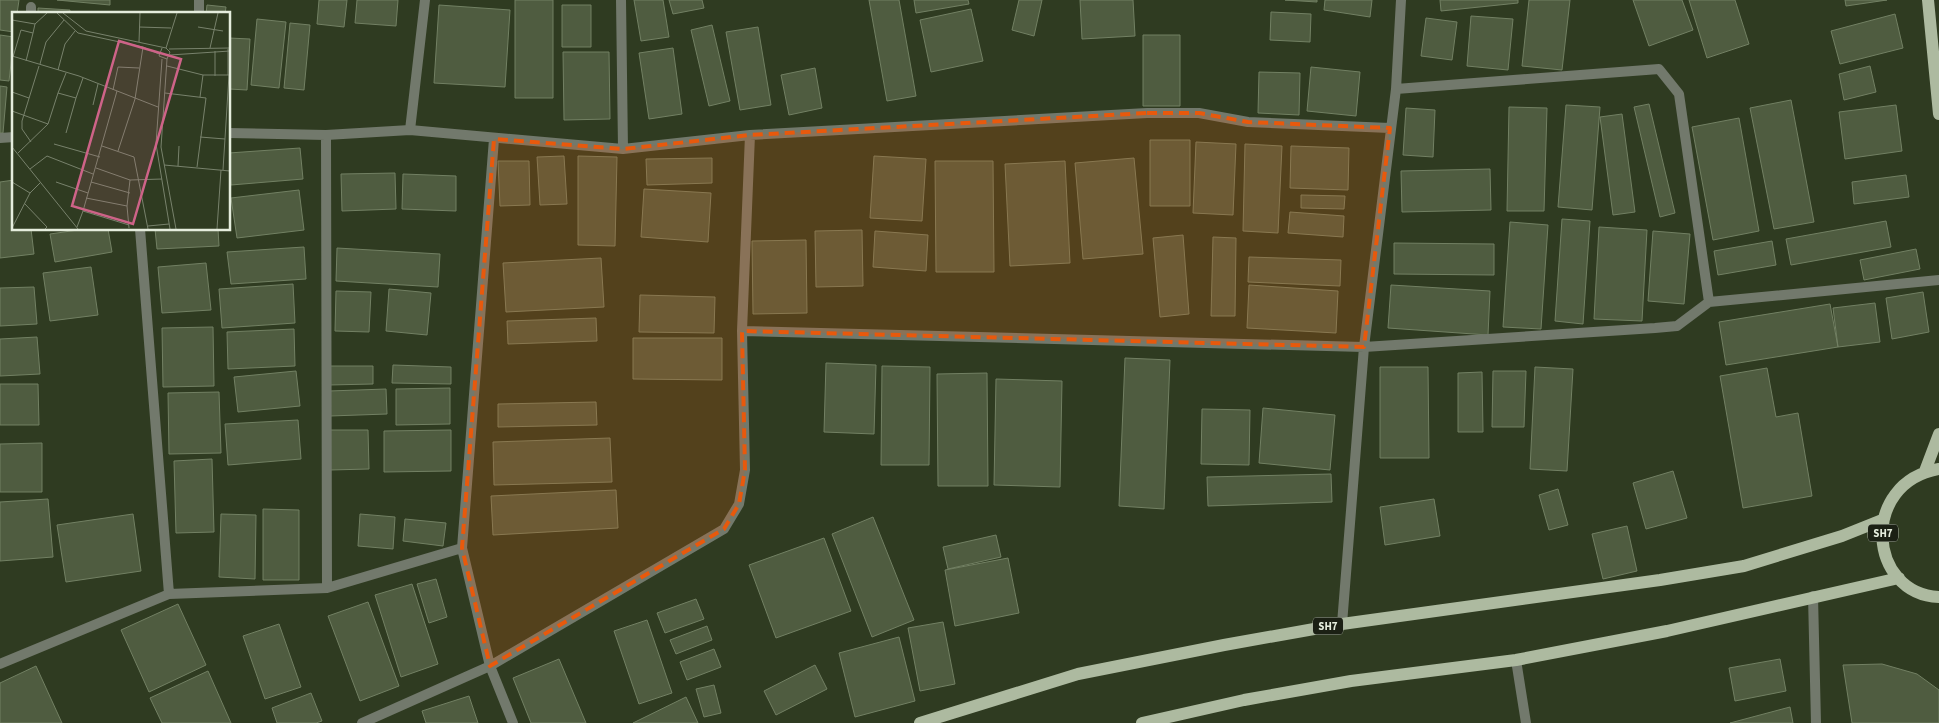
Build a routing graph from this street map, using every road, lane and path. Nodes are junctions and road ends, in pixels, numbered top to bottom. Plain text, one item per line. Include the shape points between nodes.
1 (425, 0) edge
2 (621, 0) edge
3 (1401, 0) edge
4 (1928, 0) edge
5 (1396, 89) junction
6 (1939, 114) edge
7 (1390, 128) junction
8 (410, 130) junction
9 (230, 133) edge
10 (326, 135) junction
11 (750, 135) junction
12 (494, 139) junction
13 (623, 148) junction
14 (140, 230) edge
15 (1939, 280) edge
16 (1709, 302) junction
17 (742, 331) junction
18 (1364, 347) junction
19 (1939, 434) edge
20 (1939, 469) edge
21 (1925, 471) junction
22 (1882, 520) junction
23 (462, 548) junction
24 (1899, 578) junction
25 (327, 588) junction
26 (169, 594) junction
27 (1813, 596) junction
28 (1939, 597) edge
29 (1342, 624) junction
30 (1516, 660) junction
31 (0, 664) edge
32 (490, 666) junction
33 (362, 723) edge
34 (513, 723) edge
35 (920, 723) edge
36 (1142, 723) edge
37 (1526, 723) edge
38 (1816, 723) edge

1 - 8 street
2 - 13 street
3 - 5 street
4 - 6 main road
5 - 7 street
5 - 16 street via 1659,69 1679,94
7 - 11 street via 1248,122 1199,113 1156,113
7 - 18 street
8 - 10 street
8 - 12 street
9 - 10 street
10 - 25 street
11 - 13 street
11 - 17 street
12 - 13 street
12 - 23 street
14 - 26 street
15 - 16 street
16 - 18 street via 1677,326
17 - 18 street
17 - 32 street via 745,470 739,504 724,529
18 - 29 street
19 - 21 main road
20 - 21 main road, SH7
21 - 22 main road, SH7 via 1905,482 1891,499
22 - 24 main road, SH7 via 1883,551
22 - 29 main road, SH7 via 1842,536 1744,566
23 - 25 street
23 - 32 street
24 - 27 main road
24 - 28 main road, SH7 via 1914,590
25 - 26 street
26 - 31 street
27 - 30 main road via 1667,631
27 - 38 street
29 - 35 main road, SH7 via 1078,674
30 - 36 main road via 1351,681
30 - 37 street
32 - 33 street
32 - 34 street

